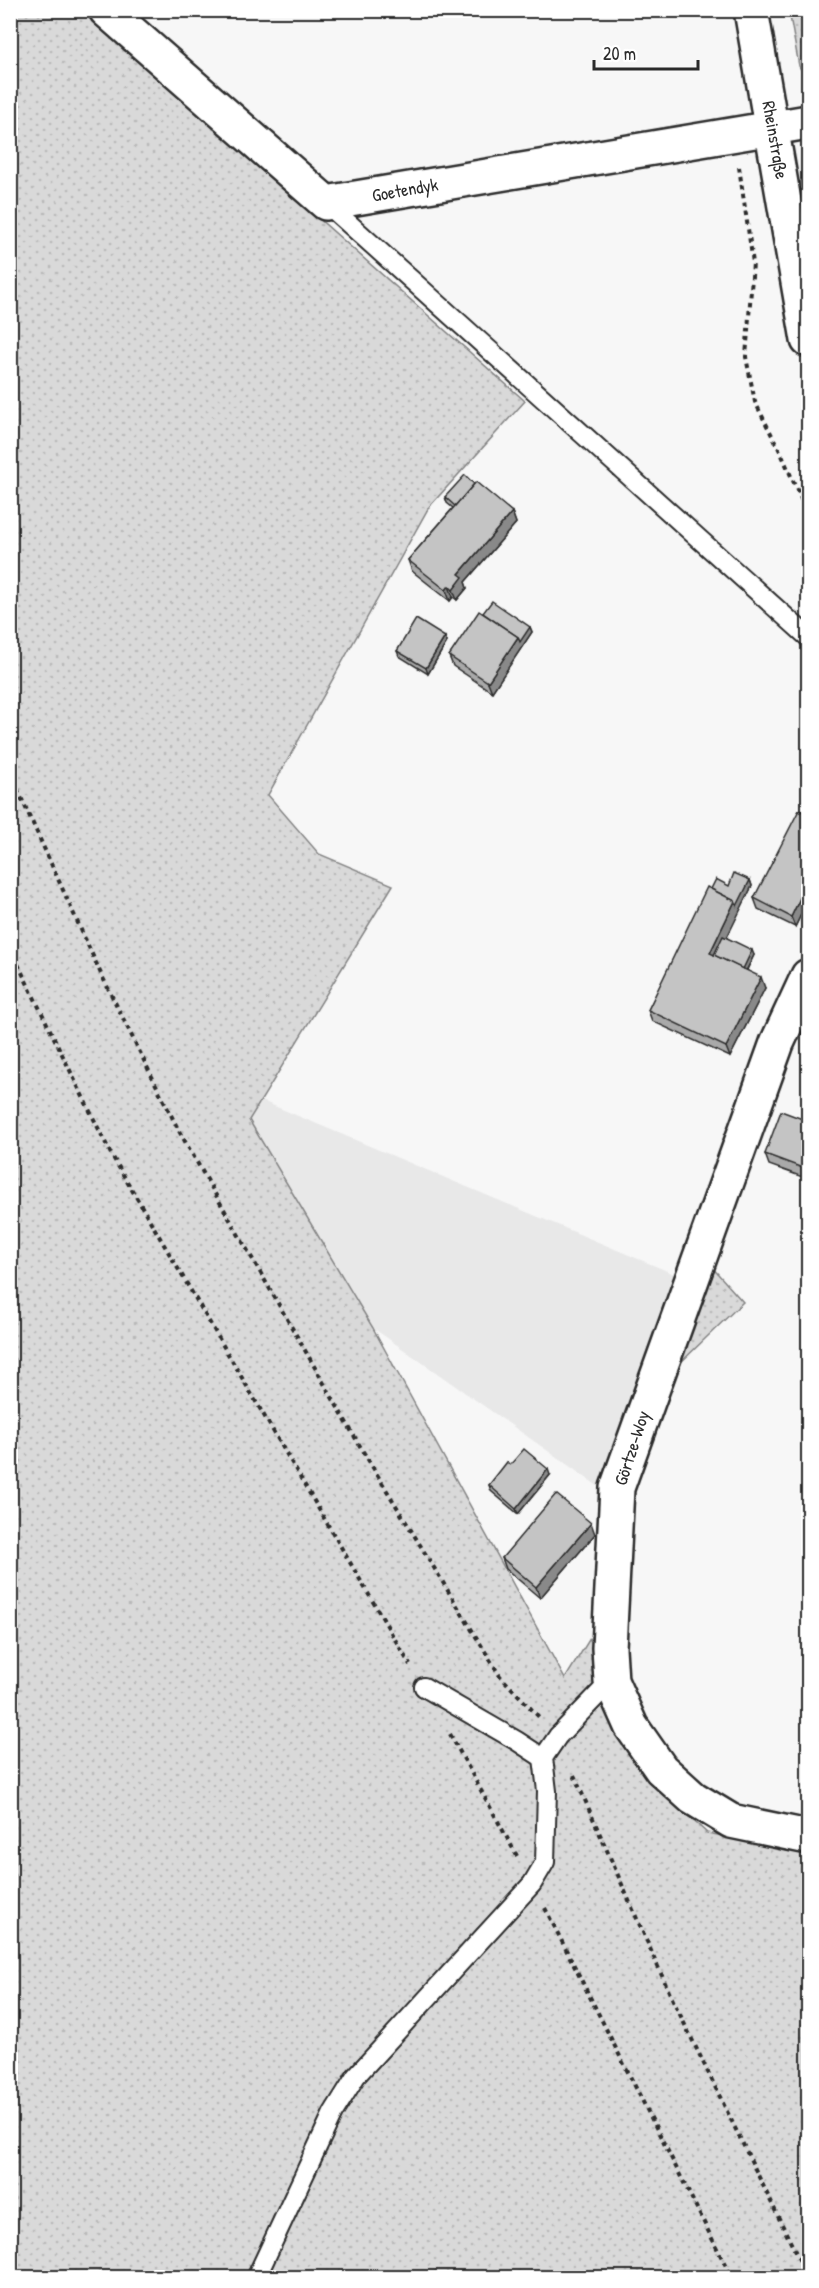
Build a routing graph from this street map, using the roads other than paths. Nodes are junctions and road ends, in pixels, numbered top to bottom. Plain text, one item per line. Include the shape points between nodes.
1 (106, 10) edge
2 (751, 10) edge
3 (808, 122) edge
4 (773, 128) junction
5 (326, 204) junction
6 (808, 340) edge
7 (808, 637) edge
8 (808, 976) edge
9 (611, 1681) junction
10 (424, 1687) road end
11 (543, 1758) junction
12 (808, 1837) edge
13 (256, 2277) edge

1 - 5 street
2 - 4 street, Rheinstraße
3 - 4 street, Goetendyk
4 - 5 street, Goetendyk
4 - 6 street, Rheinstraße
5 - 7 lane
8 - 9 street, Görtze-Woy via 777,1043 617,1488 609,1648
9 - 11 lane via 558,1736
9 - 12 street, Görtze-Woy via 632,1726 662,1770 693,1798 731,1821
10 - 11 lane
11 - 13 lane via 548,1791 544,1862 532,1884 356,2076 333,2113

